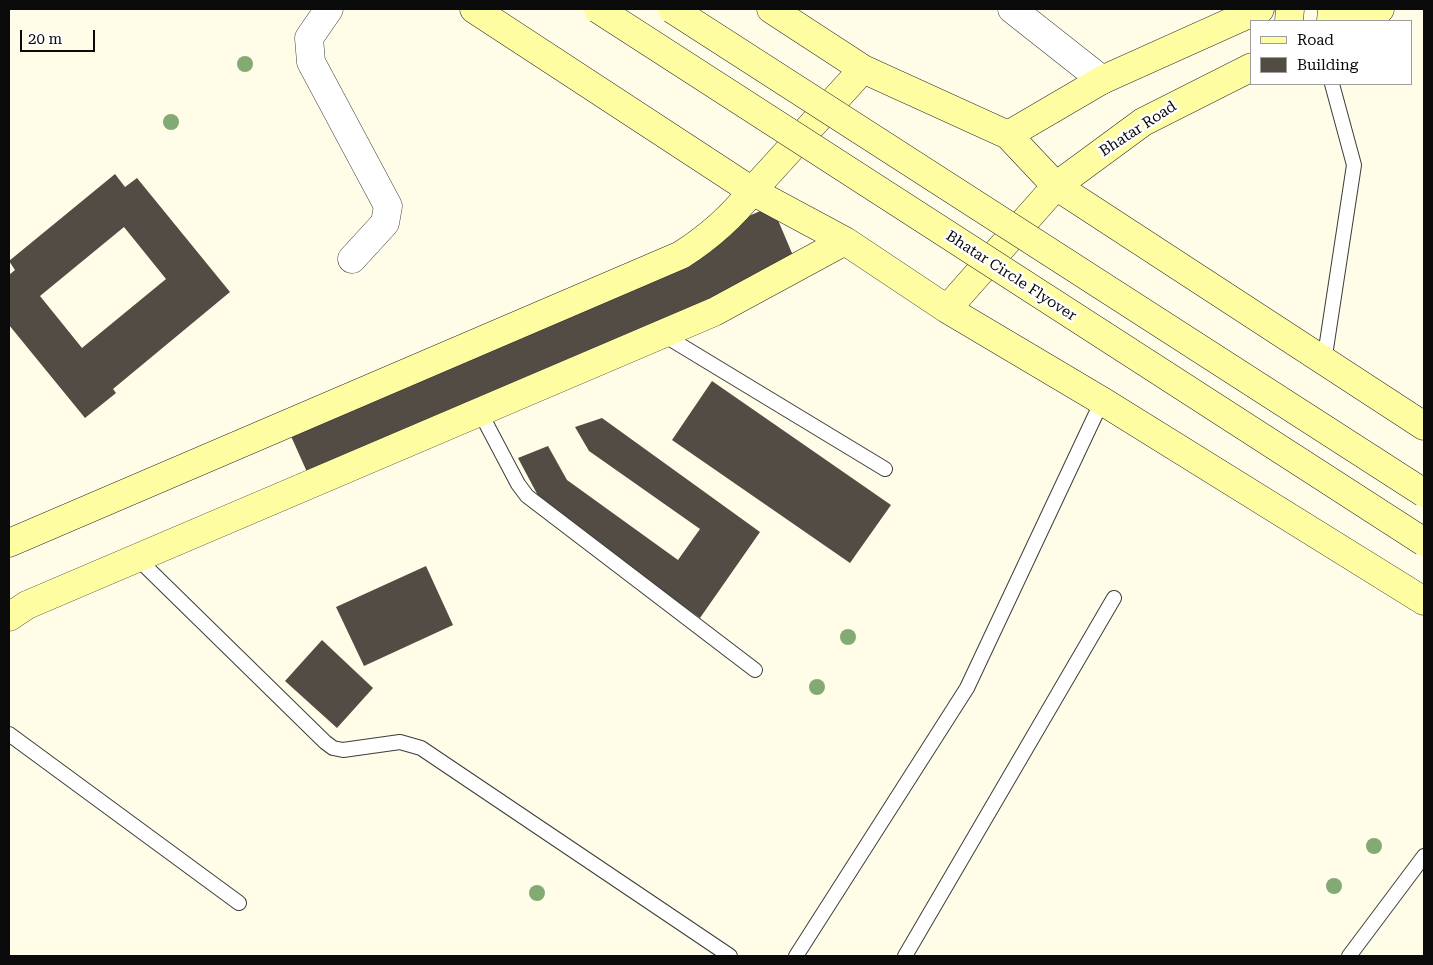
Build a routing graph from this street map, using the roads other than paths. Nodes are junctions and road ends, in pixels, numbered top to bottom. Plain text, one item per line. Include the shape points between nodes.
1 (329, 9) edge
2 (474, 9) edge
3 (598, 9) edge
4 (672, 9) edge
5 (770, 9) edge
6 (1012, 9) edge
7 (1260, 9) edge
8 (1380, 9) edge
9 (1352, 20) edge
10 (1250, 68) edge
11 (863, 69) junction
12 (1102, 80) junction
13 (1332, 85) edge
14 (1008, 135) junction
15 (1056, 186) junction
16 (752, 191) junction
17 (845, 241) junction
18 (352, 259) dead end
19 (947, 309) junction
20 (662, 334) junction
21 (1324, 362) junction
22 (1102, 401) junction
23 (480, 412) junction
24 (1424, 426) edge
25 (885, 469) dead end
26 (1424, 493) edge
27 (1424, 542) edge
28 (9, 543) edge
29 (137, 558) junction
30 (1114, 598) dead end
31 (1424, 601) edge
32 (9, 617) edge
33 (755, 670) dead end
34 (9, 734) edge
35 (1424, 856) edge
36 (239, 904) dead end
37 (730, 956) edge
38 (796, 956) edge
39 (904, 956) edge
40 (1349, 956) edge

1 - 18 street via 309,38 311,62 388,206 385,223
2 - 16 main road
3 - 27 main road, Bhatar Circle Flyover, bridge
4 - 26 main road, bridge
5 - 11 main road
6 - 12 street
7 - 12 main road
8 - 9 main road
10 - 15 main road, Bhatar Road via 1143,122
11 - 14 main road
11 - 16 main road
12 - 14 main road
13 - 21 lane via 1354,165
14 - 15 main road
15 - 19 main road, Bhatar Road
15 - 21 main road
16 - 17 main road
16 - 28 main road via 721,226 682,255
17 - 19 main road
17 - 20 main road via 714,312
19 - 22 main road
20 - 23 main road
20 - 25 lane
21 - 24 main road
22 - 31 main road
22 - 38 lane via 967,688
23 - 29 main road
23 - 33 lane via 518,484 534,502
29 - 32 main road via 27,605
29 - 37 lane via 333,748 343,750 400,742 421,748
30 - 39 lane
34 - 36 lane
35 - 40 lane

